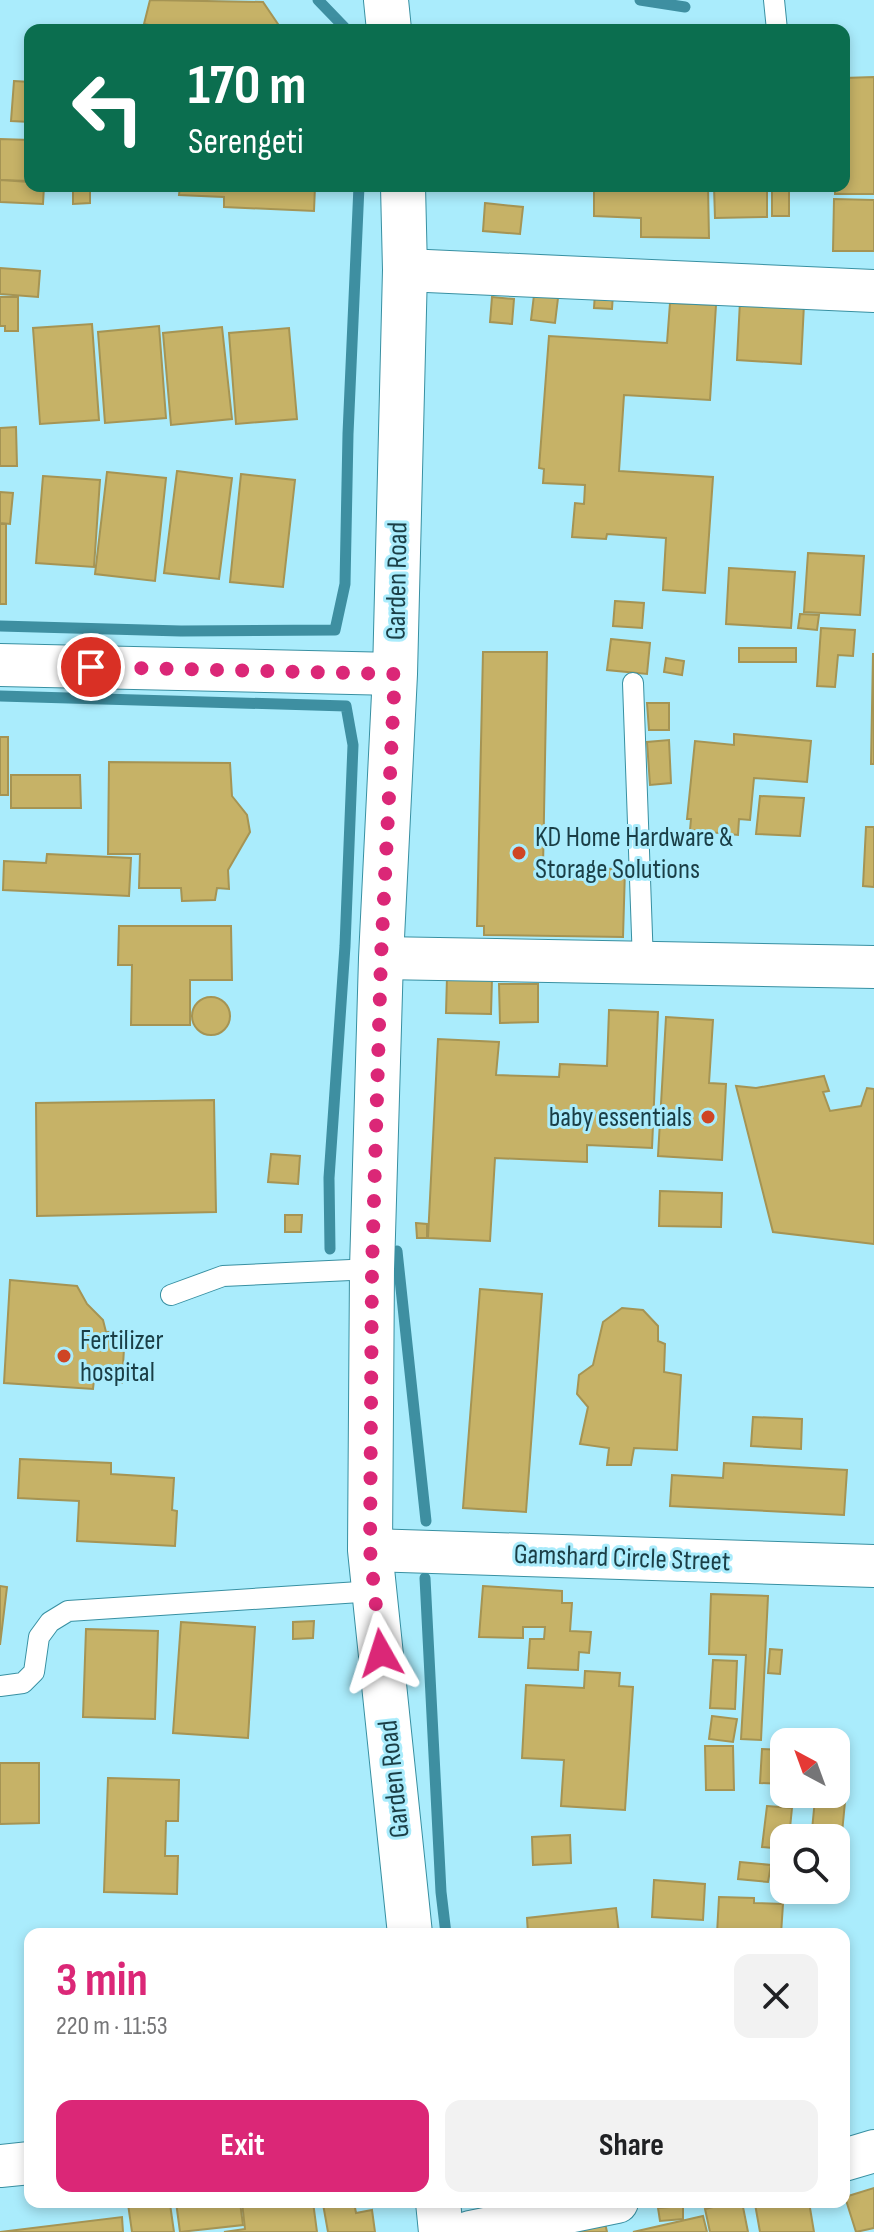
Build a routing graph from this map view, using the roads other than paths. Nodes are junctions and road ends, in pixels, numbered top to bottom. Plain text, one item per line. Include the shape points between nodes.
1 (386, 0) edge
2 (774, 0) edge
3 (388, 24) edge
4 (776, 24) edge
5 (403, 192) edge
6 (405, 270) junction
7 (874, 291) edge
8 (0, 665) edge
9 (395, 674) junction
10 (633, 683) dead end
11 (381, 958) junction
12 (643, 963) junction
13 (874, 967) edge
14 (372, 1269) junction
15 (171, 1295) dead end
16 (874, 1566) edge
17 (372, 1570) junction
18 (0, 1686) edge
19 (409, 1928) edge
20 (874, 2151) edge
21 (850, 2158) edge
22 (24, 2164) edge
23 (0, 2166) edge
24 (439, 2208) edge
25 (588, 2208) edge
26 (441, 2232) edge
27 (470, 2232) edge

1 - 3 street
2 - 4 lane
5 - 6 street, Garden Road
6 - 7 street
6 - 9 street, Garden Road
8 - 9 street
9 - 11 street, Garden Road
10 - 12 lane
11 - 12 street
11 - 14 street, Garden Road
12 - 13 street
14 - 15 lane via 223,1276
14 - 17 street, Garden Road
16 - 17 street, Gamshard Circle Street
17 - 18 lane via 68,1611 39,1637 34,1672 23,1683
17 - 19 street, Garden Road
20 - 21 street
22 - 23 street
24 - 26 street
25 - 27 street

